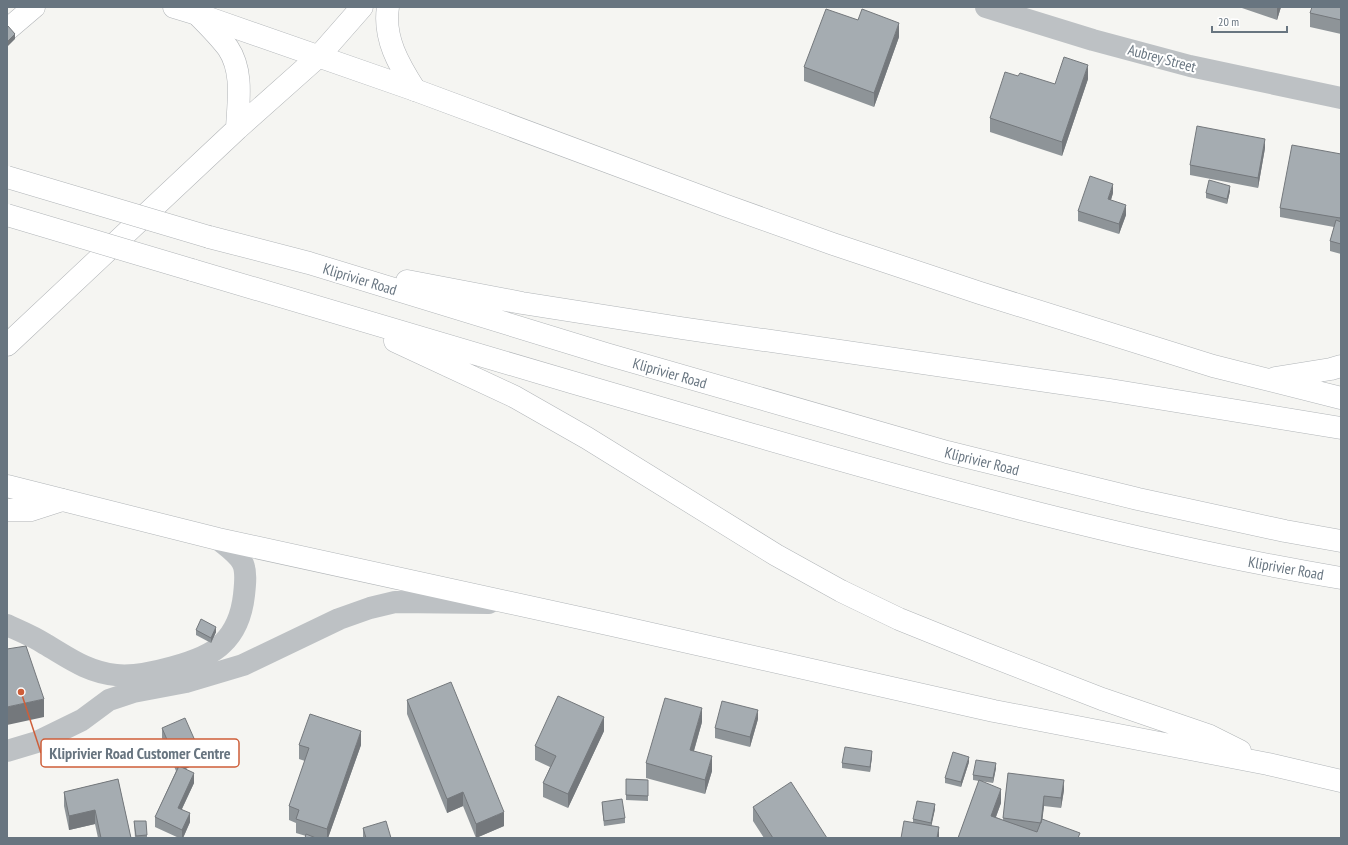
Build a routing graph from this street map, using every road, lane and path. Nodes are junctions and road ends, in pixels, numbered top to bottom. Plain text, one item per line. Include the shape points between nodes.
1 (34, 7) edge
2 (362, 7) edge
3 (388, 7) edge
4 (986, 7) edge
5 (184, 10) edge
6 (7, 30) edge
7 (319, 56) junction
8 (415, 90) junction
9 (1341, 98) edge
10 (237, 129) junction
11 (7, 177) edge
12 (7, 215) edge
13 (309, 263) junction
14 (336, 312) junction
15 (7, 345) edge
16 (1341, 366) edge
17 (1266, 380) junction
18 (1341, 398) edge
19 (1341, 428) edge
20 (7, 486) edge
21 (62, 500) junction
22 (7, 510) edge
23 (218, 539) junction
24 (1341, 541) edge
25 (1341, 578) edge
26 (512, 604) junction
27 (7, 625) edge
28 (7, 751) edge
29 (1268, 764) junction
30 (1341, 781) edge

1 - 6 main road
2 - 7 main road
3 - 8 main road via 389,38 399,66
4 - 9 street, Aubrey Street via 1190,66
5 - 7 main road
5 - 10 main road via 218,36 229,50 237,69
7 - 8 main road
7 - 10 main road
8 - 17 main road via 833,244 1087,328
10 - 15 main road
11 - 13 main road, Kliprivier Road, bridge via 209,237
12 - 14 main road, Kliprivier Road, bridge
13 - 19 main road via 522,303 1109,390
13 - 24 main road, Kliprivier Road via 606,354 947,452 1138,499
14 - 25 main road, Kliprivier Road via 833,458 1000,504 1273,567
14 - 29 main road via 515,397 587,438 776,555 841,591 960,644 1102,699 1210,736
16 - 17 main road
17 - 18 main road
20 - 21 main road
21 - 22 main road via 31,510
21 - 23 main road
23 - 26 main road
23 - 27 street via 243,563 245,586 242,609 233,631 221,645 204,656 142,675 117,676 92,671
26 - 28 street via 395,602 370,608 339,619 243,665 186,682 133,692 109,700 82,720 37,742
26 - 29 main road via 994,711
29 - 30 main road

